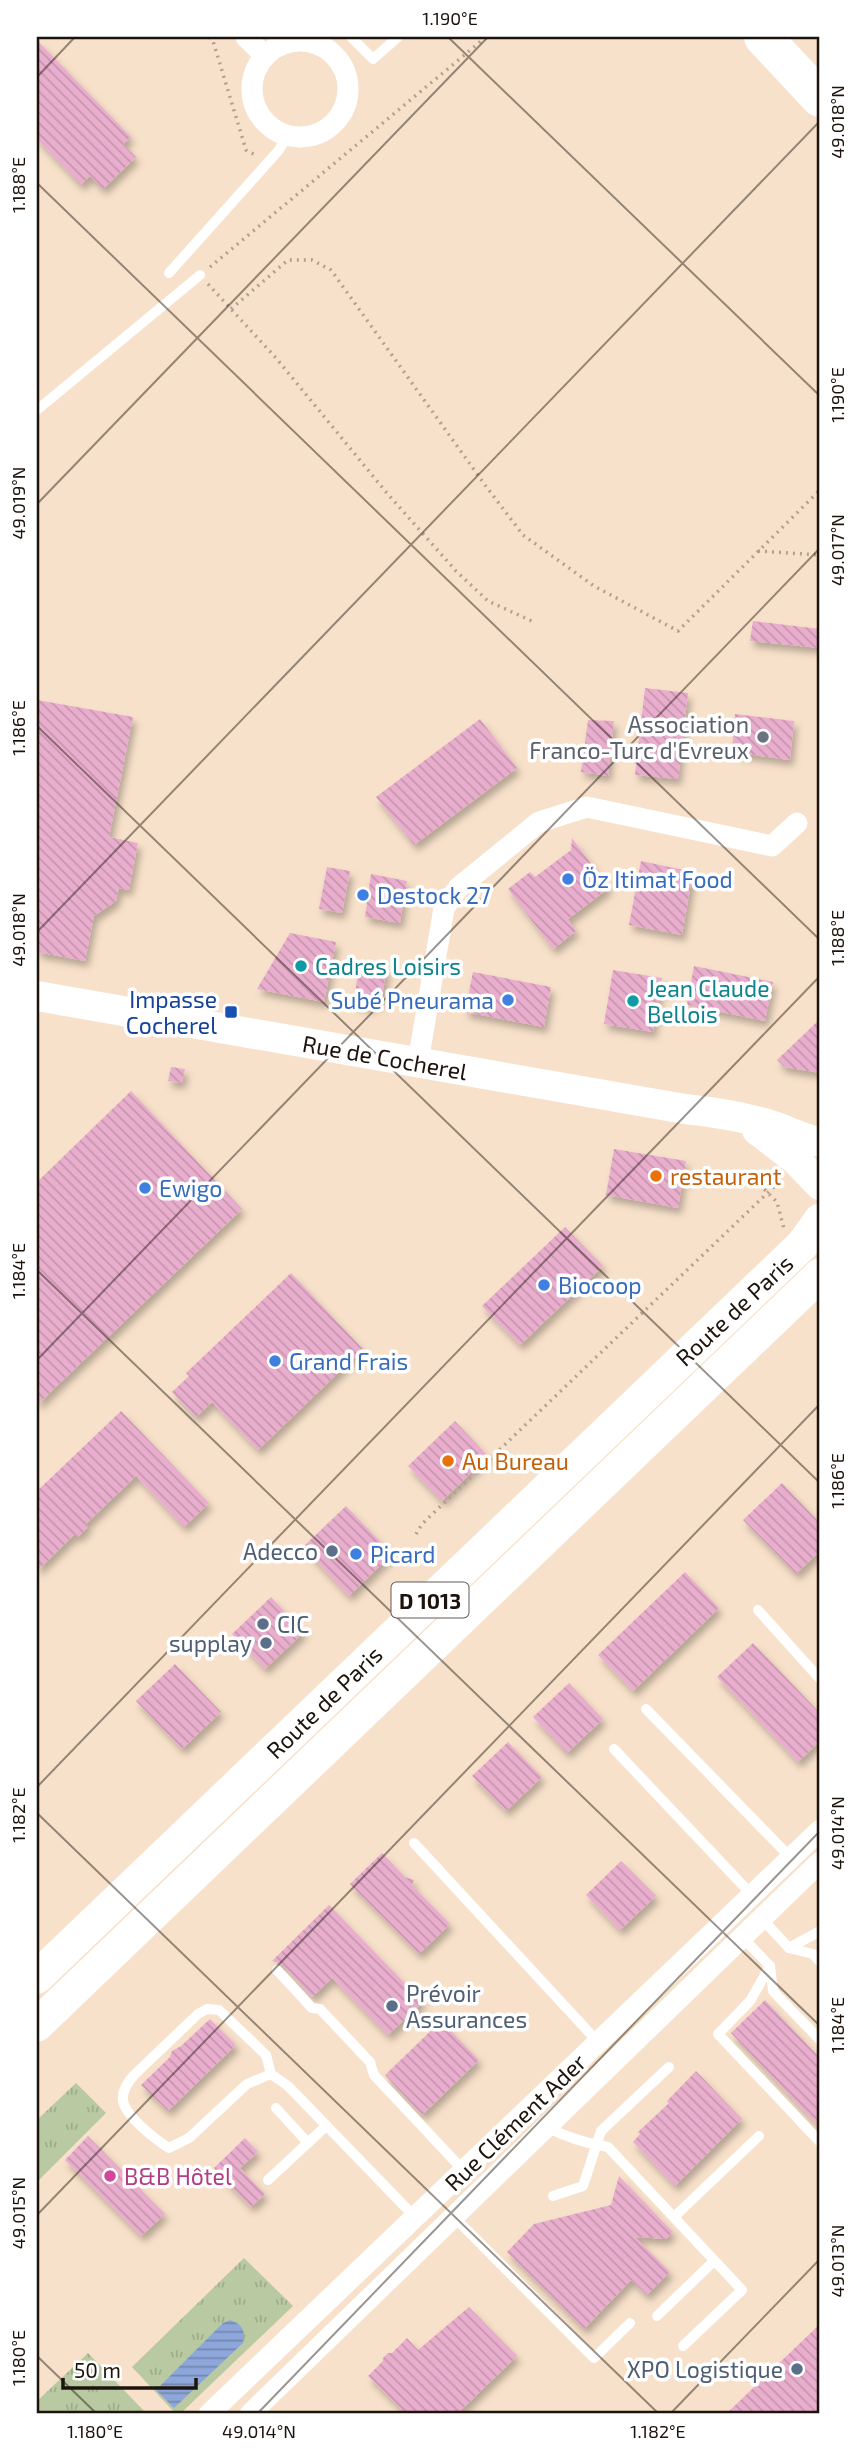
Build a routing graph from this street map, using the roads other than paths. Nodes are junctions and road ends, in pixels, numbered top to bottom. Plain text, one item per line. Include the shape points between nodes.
1 (246, 37) edge
2 (351, 37) edge
3 (398, 37) edge
4 (762, 37) edge
5 (799, 37) edge
6 (265, 56) junction
7 (820, 60) edge
8 (820, 99) edge
9 (287, 136) junction
10 (169, 273) dead end
11 (200, 275) road end
12 (37, 410) edge
13 (797, 823) dead end
14 (37, 996) edge
15 (418, 1062) junction
16 (733, 1115) junction
17 (820, 1142) edge
18 (820, 1185) edge
19 (820, 1220) edge
20 (820, 1275) edge
21 (758, 1611) dead end
22 (820, 1679) edge
23 (646, 1709) dead end
24 (614, 1749) dead end
25 (820, 1830) edge
26 (414, 1843) dead end
27 (791, 1858) junction
28 (820, 1862) edge
29 (752, 1895) junction
30 (762, 1919) junction
31 (820, 1931) edge
32 (742, 1937) junction
33 (789, 1948) junction
34 (820, 1962) edge
35 (770, 1966) junction
36 (277, 1970) dead end
37 (37, 1977) edge
38 (37, 2025) edge
39 (820, 2040) edge
40 (598, 2042) junction
41 (669, 2067) dead end
42 (271, 2074) junction
43 (276, 2108) dead end
44 (326, 2126) junction
45 (547, 2127) junction
46 (759, 2136) dead end
47 (820, 2142) edge
48 (308, 2143) junction
49 (594, 2145) junction
50 (464, 2171) junction
51 (268, 2180) dead end
52 (552, 2196) dead end
53 (415, 2217) junction
54 (454, 2217) junction
55 (674, 2217) junction
56 (714, 2261) junction
57 (657, 2316) dead end
58 (630, 2323) dead end
59 (683, 2346) dead end
60 (209, 2414) edge
61 (250, 2414) edge

1 - 6 street
2 - 3 lane via 373,59
4 - 8 highway
5 - 7 highway
6 - 9 street via 252,81 252,95 263,121
6 - 9 street via 292,42 315,44 335,56 348,84 341,114 331,126 317,134
9 - 10 lane
11 - 12 lane
13 - 15 street via 772,846 587,807 539,822 458,888 444,908
14 - 15 street, Rue de Cocherel
15 - 16 street, Rue de Cocherel
16 - 17 street, Rue de Cocherel
16 - 18 street, Rue de Cocherel via 781,1146
19 - 37 main road, Route de Paris / D 1013 via 803,1244
20 - 38 main road, Route de Paris / D 1013
21 - 22 lane
23 - 27 lane
24 - 29 lane
25 - 27 street, Rue Clément Ader
26 - 40 lane
27 - 29 street, Rue Clément Ader
28 - 30 street, Rue Clément Ader
29 - 40 street, Rue Clément Ader
30 - 32 street, Rue Clément Ader
30 - 33 lane
31 - 33 lane
32 - 35 lane
32 - 45 street, Rue Clément Ader
33 - 34 lane via 813,1954
35 - 39 lane via 773,1990
35 - 47 lane via 750,2001 718,2034
36 - 50 lane via 362,2053 373,2075
40 - 50 street, Rue Clément Ader
41 - 49 lane via 601,2131
42 - 42 lane via 266,2056 219,2010 207,2009 134,2075 122,2097 124,2106 154,2139 169,2148 189,2138 247,2084
42 - 44 lane
43 - 48 lane
44 - 48 lane
44 - 53 lane
45 - 49 lane
45 - 54 street, Rue Clément Ader
46 - 55 lane
48 - 51 lane
49 - 52 lane via 583,2186
49 - 55 lane via 608,2147
50 - 53 street, Rue Clément Ader
53 - 60 street, Rue Clément Ader
54 - 58 lane via 594,2358
54 - 61 street, Rue Clément Ader
55 - 56 lane
56 - 57 lane
56 - 59 lane via 742,2290

